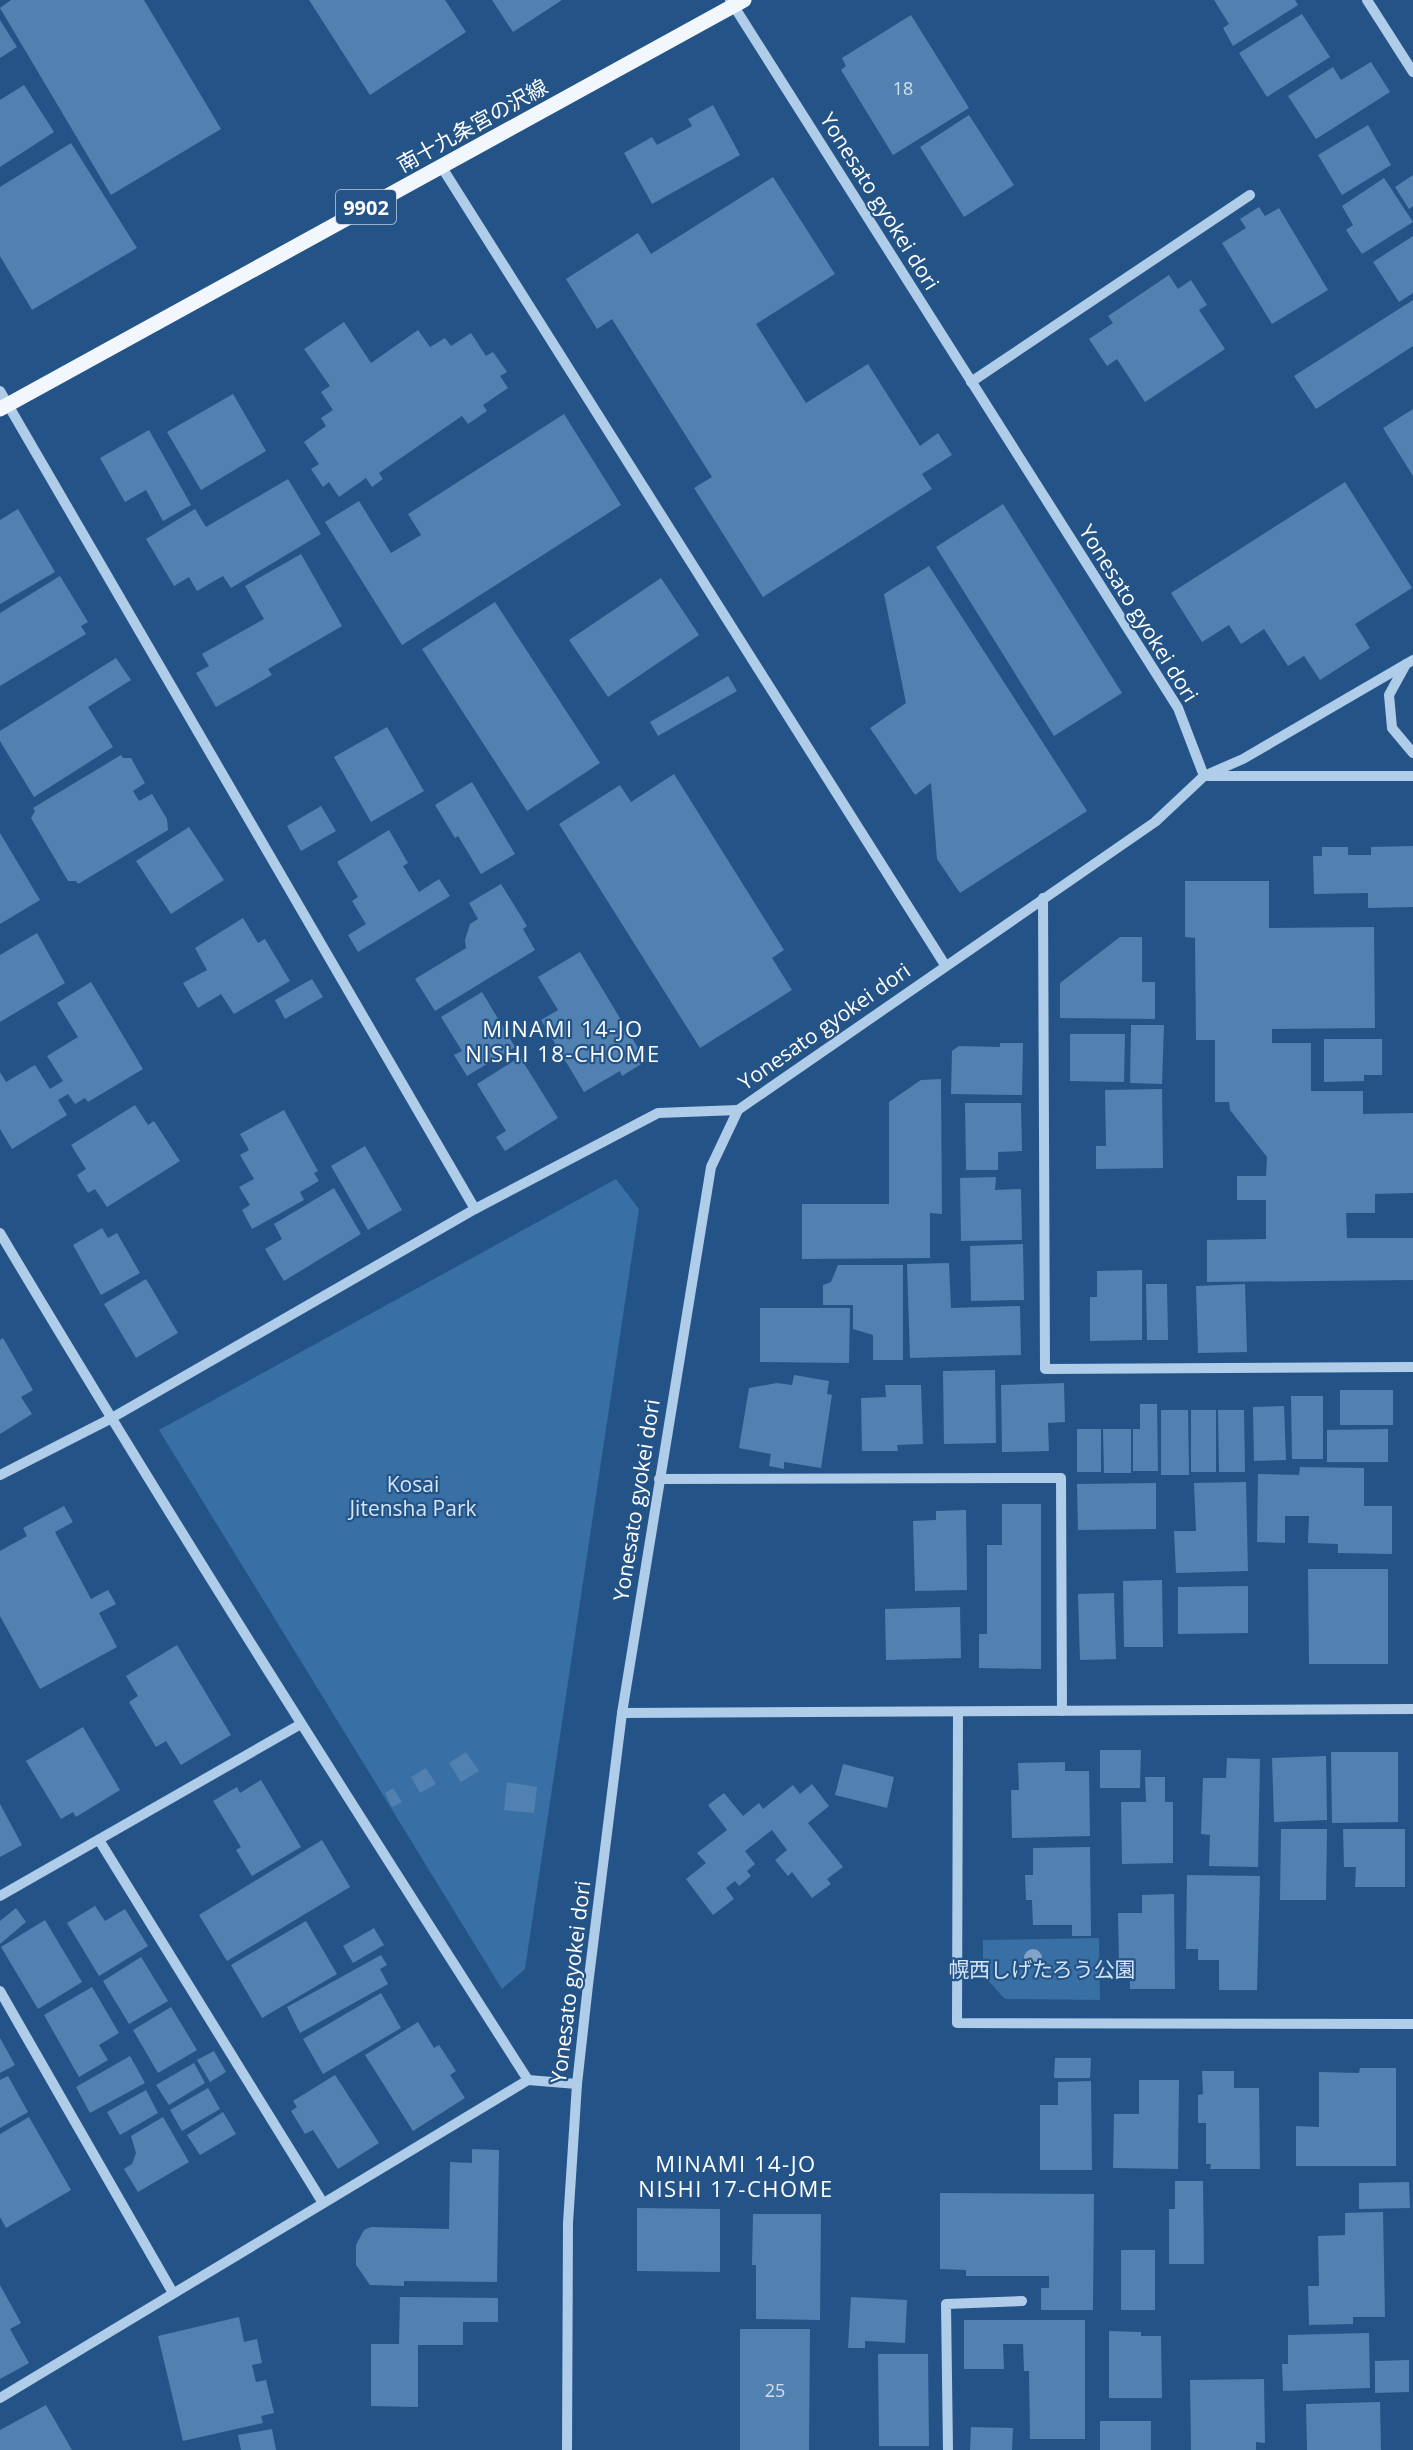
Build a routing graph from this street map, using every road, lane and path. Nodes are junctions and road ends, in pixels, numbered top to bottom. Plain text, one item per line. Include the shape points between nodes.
1 (1366, 0) edge
2 (736, 2) edge
3 (1413, 72) edge
4 (441, 166) junction
5 (1250, 195) dead end
6 (971, 382) junction
7 (3, 402) edge
8 (1410, 662) edge
9 (1413, 753) edge
10 (1204, 776) junction
11 (1413, 776) edge
12 (1043, 898) junction
13 (945, 965) junction
14 (738, 1110) junction
15 (475, 1209) junction
16 (0, 1233) edge
17 (1413, 1367) edge
18 (110, 1419) junction
19 (0, 1475) edge
20 (659, 1479) junction
21 (1413, 1709) edge
22 (1062, 1711) junction
23 (958, 1712) junction
24 (622, 1713) junction
25 (301, 1724) junction
26 (99, 1840) junction
27 (0, 1896) edge
28 (0, 1991) edge
29 (1413, 2024) edge
30 (528, 2080) junction
31 (577, 2084) junction
32 (323, 2204) junction
33 (173, 2293) junction
34 (1022, 2301) dead end
35 (0, 2398) edge
36 (567, 2450) edge
37 (948, 2450) edge

1 - 3 street
2 - 4 main road, 南十九条宮の沢線 / 9902
2 - 6 street, Yonesato gyokei dori
4 - 7 main road, 南十九条宮の沢線 / 9902
4 - 13 street
5 - 6 street
6 - 10 street, Yonesato gyokei dori via 1178,708
7 - 15 street
8 - 9 street via 1389,694 1392,728
8 - 10 street via 1243,759
10 - 11 street
10 - 12 street, Yonesato gyokei dori via 1155,822
12 - 13 street, Yonesato gyokei dori
12 - 17 street via 1045,1369
13 - 14 street, Yonesato gyokei dori
14 - 15 street via 658,1113
14 - 20 street, Yonesato gyokei dori via 711,1167
15 - 18 street
16 - 18 street
18 - 19 street
18 - 25 street
20 - 22 street via 1060,1478
20 - 24 street, Yonesato gyokei dori
21 - 22 street
22 - 23 street
23 - 24 street
23 - 29 street via 957,2022
24 - 31 street, Yonesato gyokei dori
25 - 26 street
25 - 30 street
26 - 27 street
26 - 32 street
28 - 33 street
30 - 31 street
30 - 32 street
31 - 36 street, Yonesato gyokei dori via 568,2223
32 - 33 street
33 - 35 street
34 - 37 street via 946,2304

